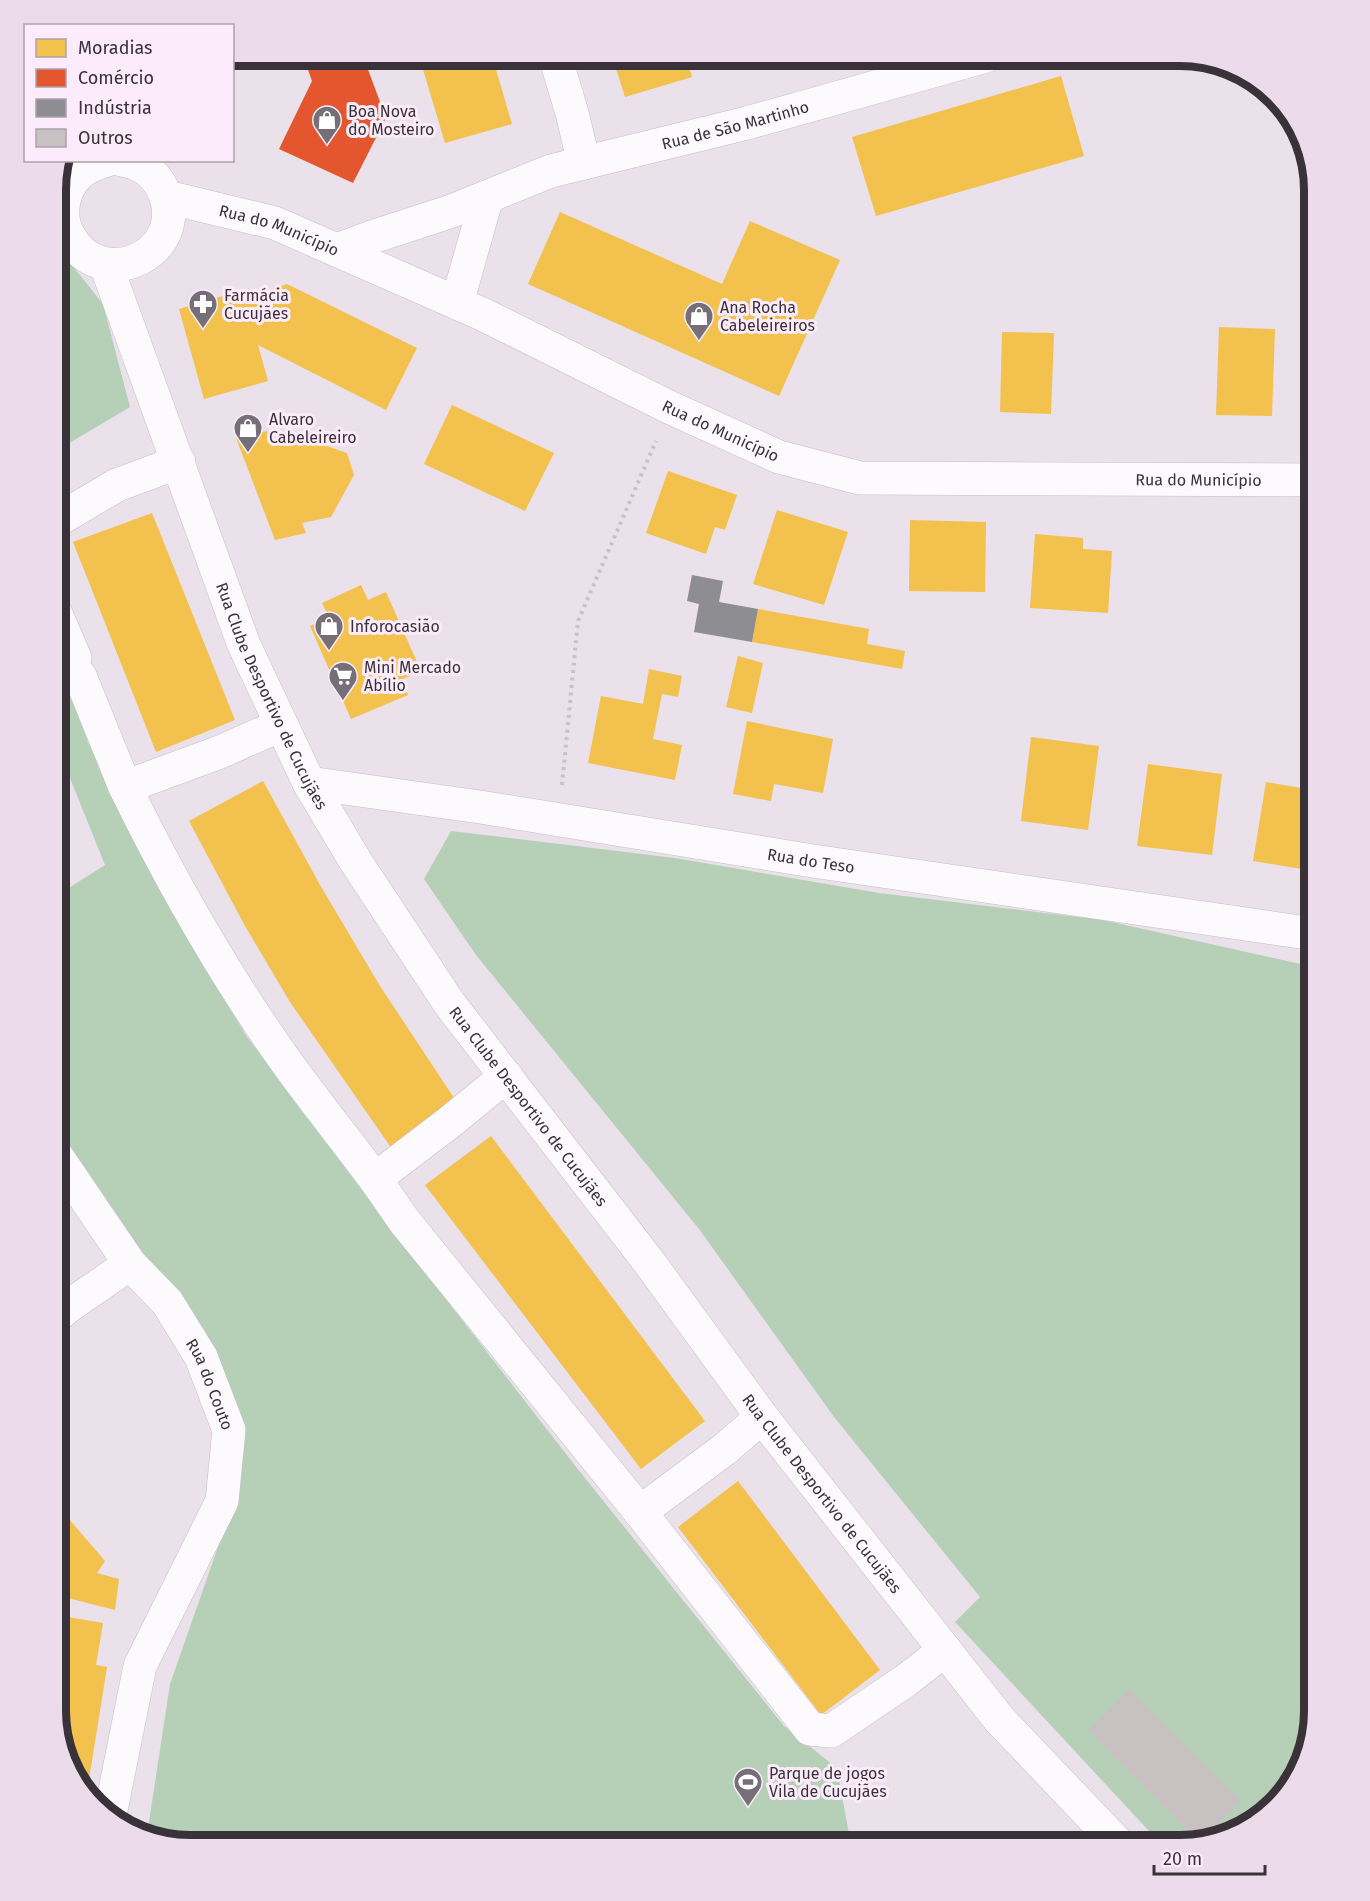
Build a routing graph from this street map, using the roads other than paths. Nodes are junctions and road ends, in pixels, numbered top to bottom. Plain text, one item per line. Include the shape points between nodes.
1 (558, 66) edge
2 (944, 66) edge
3 (101, 162) edge
4 (128, 162) edge
5 (584, 163) junction
6 (72, 168) edge
7 (66, 195) edge
8 (167, 197) junction
9 (487, 197) junction
10 (66, 230) edge
11 (337, 250) junction
12 (106, 265) junction
13 (457, 303) junction
14 (179, 462) junction
15 (1304, 480) edge
16 (66, 515) edge
17 (66, 638) edge
18 (281, 725) junction
19 (309, 783) junction
20 (125, 788) junction
21 (1304, 933) edge
22 (506, 1076) junction
23 (66, 1170) edge
24 (375, 1179) junction
25 (130, 1264) junction
26 (66, 1308) edge
27 (762, 1417) junction
28 (640, 1512) junction
29 (945, 1650) junction
30 (112, 1807) edge
31 (1109, 1835) edge

1 - 5 street
2 - 5 street, Rua de São Martinho via 747,123
3 - 6 street
4 - 8 street via 145,168
5 - 9 street, Rua de São Martinho via 551,171
6 - 7 street
8 - 11 street, Rua do Município via 274,223
8 - 12 street via 169,215 156,248 124,265
9 - 11 street, Rua de São Martinho
9 - 13 street
10 - 12 street via 81,252
11 - 13 street, Rua do Município
12 - 14 street, Rua Clube Desportivo de Cucujães
13 - 15 street, Rua do Município via 779,457 860,478
14 - 16 street via 117,485
14 - 18 street, Rua Clube Desportivo de Cucujães via 244,645
17 - 20 street
18 - 19 street, Rua Clube Desportivo de Cucujães
18 - 20 street
19 - 21 street, Rua do Teso
19 - 22 street, Rua Clube Desportivo de Cucujães via 449,1003
20 - 24 street via 163,864 225,969 286,1062
22 - 24 street
22 - 27 street, Rua Clube Desportivo de Cucujães via 650,1262
23 - 25 street, Rua do Couto
24 - 28 street via 405,1222
25 - 26 street
25 - 30 street, Rua do Couto via 167,1302 201,1357 230,1430 222,1501 140,1666
27 - 28 street
27 - 29 street, Rua Clube Desportivo de Cucujães
28 - 29 street via 810,1729 831,1731
29 - 31 street, Rua Clube Desportivo de Cucujães via 999,1719

